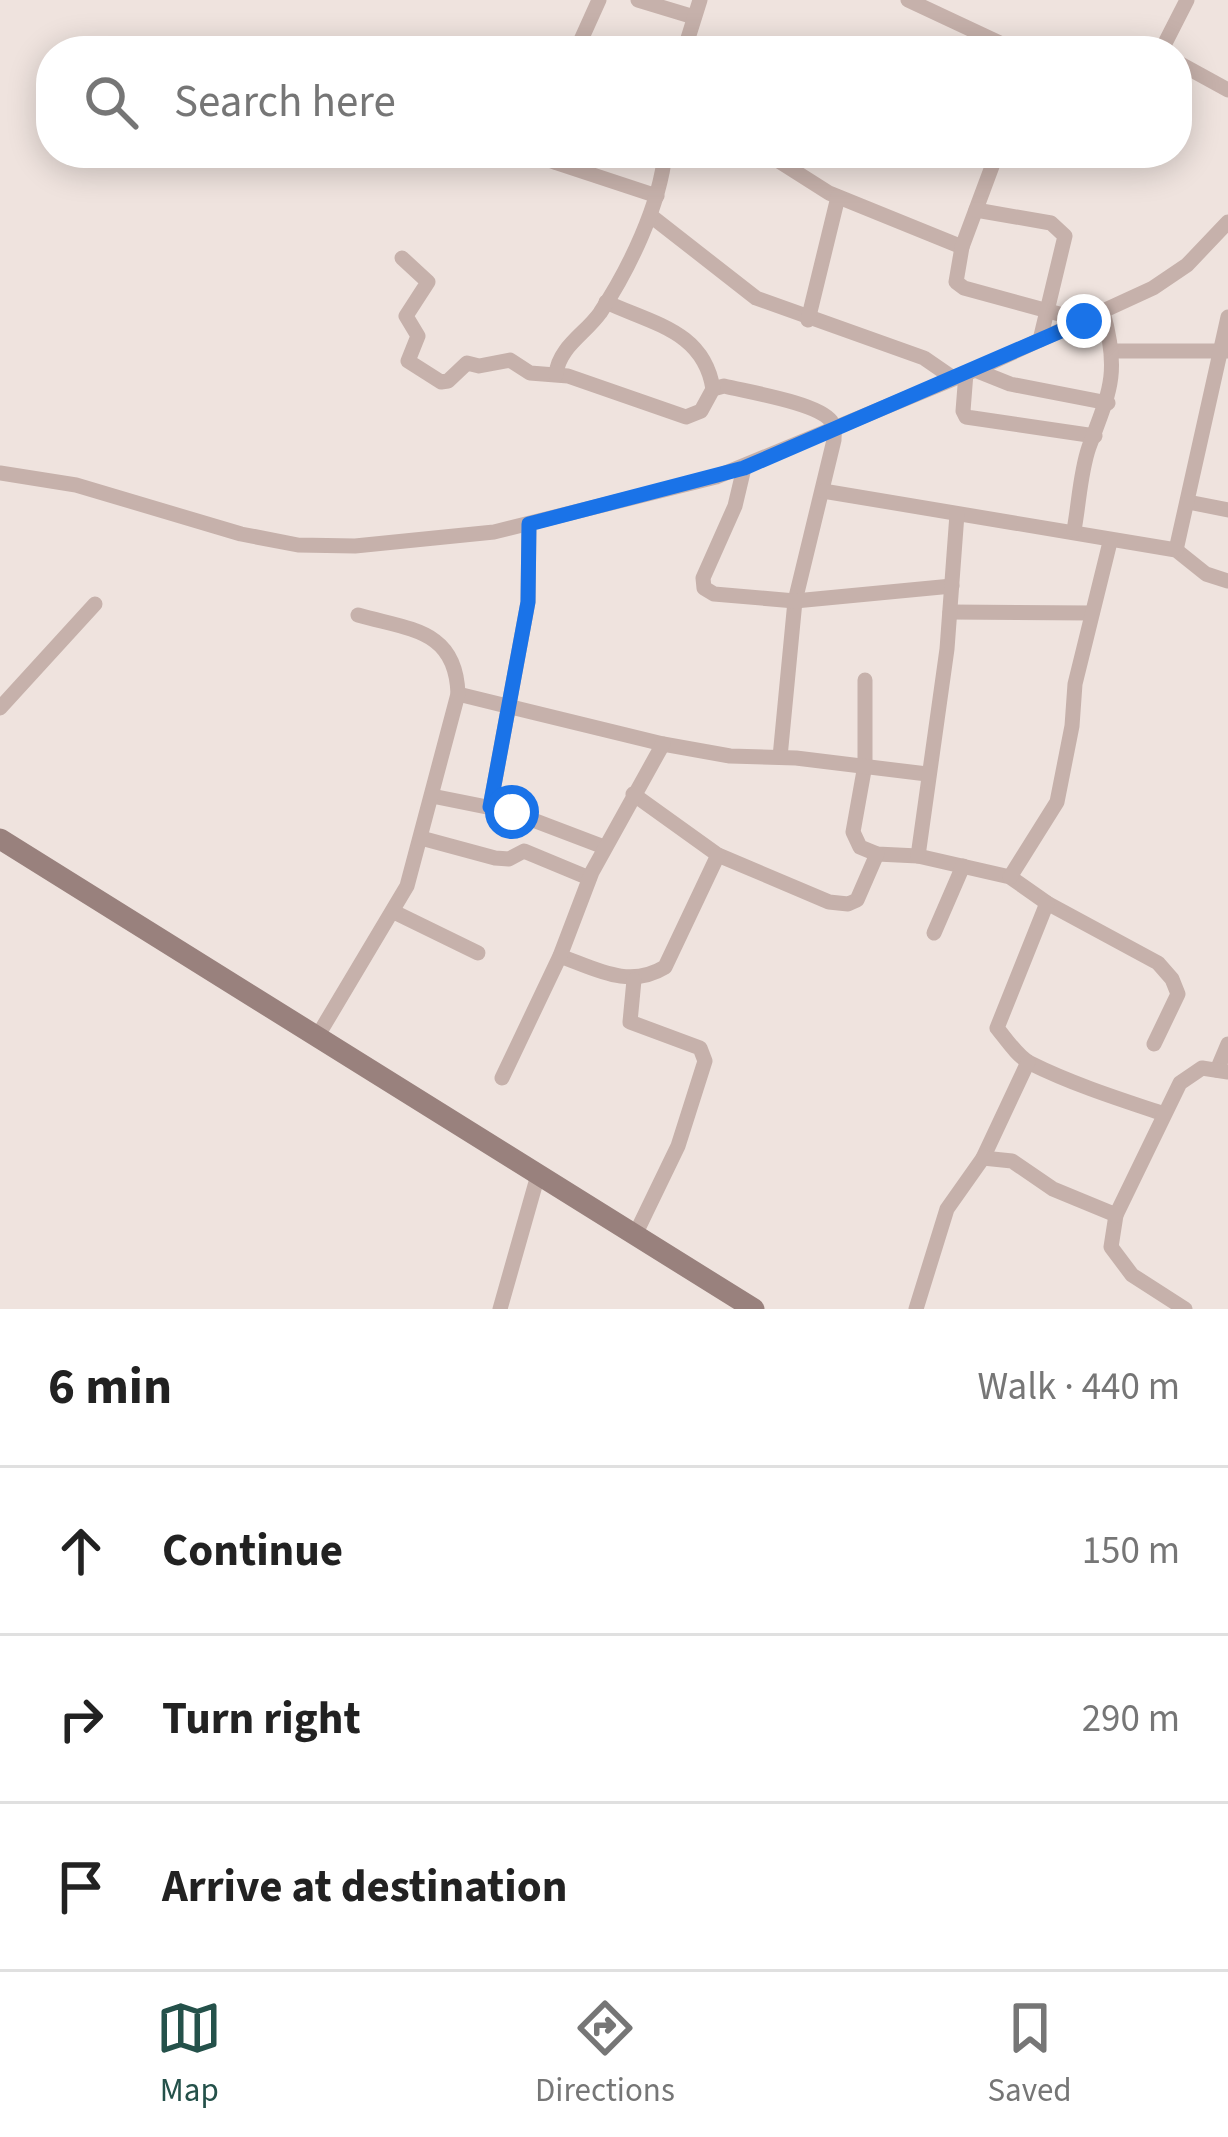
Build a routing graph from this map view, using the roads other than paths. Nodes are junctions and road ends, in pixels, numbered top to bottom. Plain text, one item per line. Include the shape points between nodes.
1 (598, 0) edge
2 (638, 0) edge
3 (700, 0) edge
4 (908, 0) edge
5 (1187, 0) edge
6 (694, 17) junction
7 (582, 36) edge
8 (688, 36) edge
9 (985, 36) edge
10 (1169, 36) edge
11 (1192, 70) edge
12 (1228, 90) edge
13 (572, 168) edge
14 (662, 168) edge
15 (788, 168) edge
16 (991, 168) edge
17 (657, 196) junction
18 (838, 196) junction
19 (976, 210) junction
20 (651, 216) junction
21 (1228, 222) edge
22 (962, 248) junction
23 (402, 258) dead end
24 (606, 302) junction
25 (1047, 309) junction
26 (1103, 312) junction
27 (1228, 317) edge
28 (808, 320) junction
29 (1084, 321) junction
30 (1040, 340) junction
31 (1114, 351) junction
32 (1225, 351) edge
33 (556, 374) junction
34 (964, 374) junction
35 (713, 389) junction
36 (1108, 403) junction
37 (835, 427) junction
38 (1095, 436) junction
39 (744, 468) junction
40 (0, 473) edge
41 (823, 491) junction
42 (1188, 502) junction
43 (1228, 510) edge
44 (957, 514) junction
45 (529, 524) junction
46 (1074, 530) junction
47 (1110, 542) junction
48 (1177, 550) junction
49 (1228, 581) edge
50 (952, 586) junction
51 (795, 601) junction
52 (95, 604) dead end
53 (950, 612) junction
54 (1092, 613) junction
55 (358, 615) dead end
56 (866, 680) dead end
57 (458, 694) junction
58 (510, 706) junction
59 (0, 708) edge
60 (662, 744) junction
61 (781, 757) junction
62 (865, 765) junction
63 (927, 774) junction
64 (633, 794) junction
65 (432, 796) junction
66 (490, 807) junction
67 (421, 838) junction
68 (0, 839) edge
69 (604, 848) junction
70 (718, 854) junction
71 (877, 854) junction
72 (918, 856) junction
73 (963, 866) junction
74 (589, 878) junction
75 (1010, 878) junction
76 (1047, 903) junction
77 (394, 911) junction
78 (934, 933) dead end
79 (478, 953) dead end
80 (560, 956) junction
81 (634, 980) junction
82 (316, 1037) junction
83 (1154, 1044) dead end
84 (1228, 1044) edge
85 (1028, 1062) junction
86 (1222, 1071) edge
87 (502, 1078) dead end
88 (1164, 1114) junction
89 (983, 1157) junction
90 (538, 1175) junction
91 (1116, 1215) junction
92 (635, 1235) junction
93 (752, 1308) edge
94 (500, 1309) edge
95 (916, 1309) edge
96 (1185, 1309) edge

1 - 7 street
2 - 6 street
3 - 6 street
4 - 9 street
5 - 10 street
6 - 8 street
11 - 12 street
13 - 17 street
14 - 17 street
15 - 18 street
16 - 19 street
17 - 20 street
18 - 22 street
18 - 28 street
19 - 22 street
19 - 25 street via 1060,229 1064,248
20 - 24 street
20 - 28 street via 735,285
21 - 26 street via 1187,265
22 - 25 street via 954,275 964,288
23 - 33 street via 428,282 406,321 418,336 408,362 426,376 448,381 467,363 500,359
24 - 33 street
24 - 35 street via 688,340 701,352
25 - 29 street
25 - 30 street
26 - 29 street
26 - 31 street
27 - 32 street
28 - 34 street
29 - 30 street
30 - 34 street
31 - 32 street
31 - 36 street
32 - 42 street
33 - 35 street via 686,417 701,411
34 - 36 street
34 - 37 street
34 - 38 street via 966,417
35 - 37 street via 812,409
36 - 38 street
37 - 39 street
37 - 41 street
38 - 46 street
39 - 45 street
39 - 51 street via 704,588
40 - 45 street via 76,485 298,545 355,546
41 - 44 street
41 - 51 street
42 - 43 street
42 - 48 street
44 - 46 street
44 - 50 street
45 - 58 street via 528,602
46 - 47 street
47 - 48 street
47 - 54 street
48 - 49 street
50 - 51 street
50 - 53 street
51 - 61 street
52 - 59 street
53 - 54 street
53 - 63 street
54 - 75 street via 1057,802
55 - 57 street via 437,639 458,668
56 - 62 street
57 - 58 street
57 - 65 street
58 - 60 street
58 - 66 street
60 - 61 street
60 - 64 street
61 - 62 street
62 - 63 street
62 - 71 street via 853,832 860,847
63 - 72 street
64 - 69 street
64 - 70 street
65 - 66 street
65 - 67 street
66 - 69 street
67 - 74 street via 495,858 524,851
67 - 77 street
68 - 82 main road
69 - 74 street
70 - 71 street via 776,883 848,904
70 - 81 street via 665,967
71 - 72 street
72 - 73 street
73 - 75 street
73 - 78 street
74 - 80 street
75 - 76 street
76 - 83 street via 1158,963 1172,979 1178,994
76 - 85 street via 997,1028
77 - 79 street
77 - 82 street
80 - 81 street
80 - 87 street
81 - 92 street via 630,1022 700,1048 705,1061 678,1146
82 - 90 main road
84 - 86 street
85 - 88 street
85 - 89 street
86 - 88 street via 1187,1076
88 - 91 street
89 - 91 street via 1012,1161
89 - 95 street via 947,1208
90 - 92 main road
90 - 94 street
91 - 96 street via 1111,1247 1132,1275
92 - 93 main road

